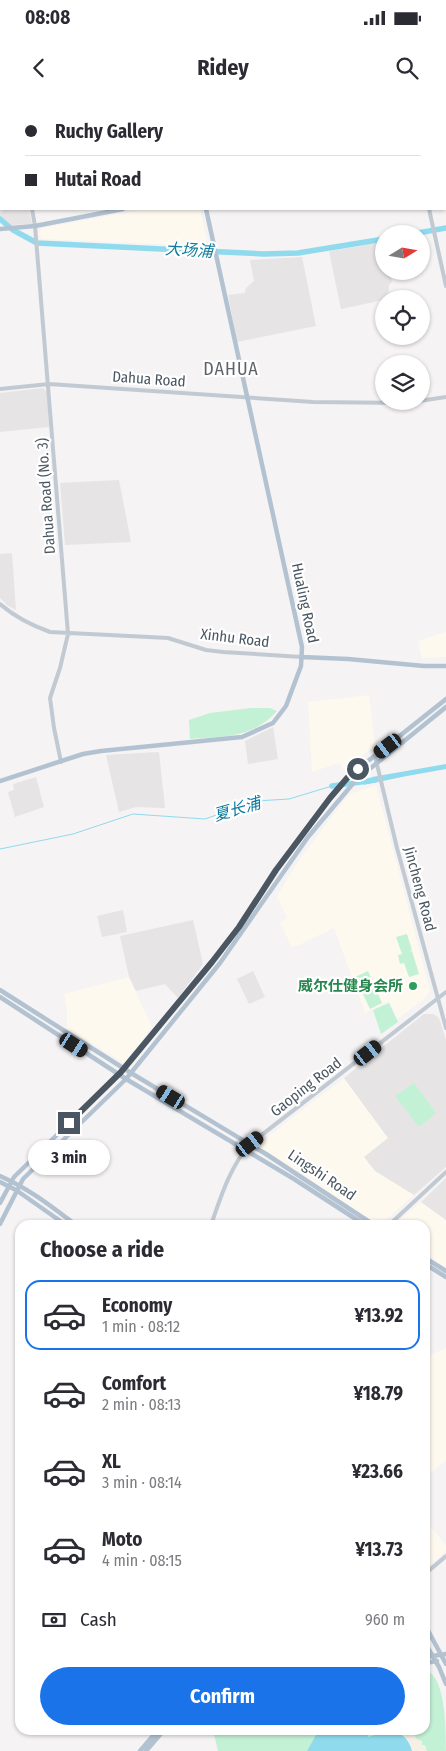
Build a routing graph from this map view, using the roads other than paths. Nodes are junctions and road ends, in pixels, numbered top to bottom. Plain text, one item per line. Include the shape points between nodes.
1 (32, 210) edge
2 (118, 210) edge
3 (206, 210) edge
4 (429, 210) edge
5 (35, 228) junction
6 (0, 229) edge
7 (446, 286) edge
8 (49, 384) junction
9 (0, 389) edge
10 (446, 397) edge
11 (246, 398) junction
12 (0, 604) edge
13 (68, 634) junction
14 (302, 657) junction
15 (446, 666) edge
16 (446, 699) edge
17 (446, 707) edge
18 (375, 756) junction
19 (61, 762) junction
20 (376, 763) junction
21 (0, 780) edge
22 (0, 990) edge
23 (446, 992) edge
24 (0, 997) edge
25 (438, 999) junction
26 (446, 1028) edge
27 (124, 1068) junction
28 (131, 1073) junction
29 (119, 1074) junction
30 (126, 1079) junction
31 (250, 1144) junction
32 (245, 1150) junction
33 (446, 1172) edge
34 (0, 1176) edge
35 (0, 1182) edge
36 (10, 1184) junction
37 (19, 1185) junction
38 (16, 1190) junction
39 (0, 1203) edge
40 (59, 1220) edge
41 (69, 1220) edge
42 (213, 1220) edge
43 (357, 1220) edge
44 (366, 1220) edge
45 (394, 1220) edge
46 (0, 1224) edge
47 (430, 1261) edge
48 (430, 1267) edge
49 (446, 1271) edge
50 (446, 1277) edge
51 (446, 1556) edge
52 (430, 1570) edge
53 (430, 1633) edge
54 (430, 1651) edge
55 (444, 1654) edge
56 (430, 1656) edge
57 (433, 1656) junction
58 (436, 1661) junction
59 (445, 1661) edge
60 (430, 1662) edge
61 (446, 1684) edge
62 (154, 1735) edge
63 (160, 1735) edge
64 (140, 1751) edge
65 (146, 1751) edge

1 - 5 street, Dahua Road (No. 3)
2 - 5 main road
3 - 11 main road, Hualing Road
4 - 7 street
5 - 6 main road
5 - 8 street, Dahua Road (No. 3)
8 - 9 street, Dahua Road
8 - 11 street, Dahua Road
8 - 13 street, Dahua Road (No. 3)
10 - 11 street, Dahua Road via 383,404
11 - 14 main road, Hualing Road
12 - 13 street, Xinhu Road via 11,614 33,625 50,632
13 - 14 street, Xinhu Road via 168,638 206,650
13 - 19 street, Dahua Road (No. 3) via 50,698
14 - 15 main road, Xinhu Road
14 - 19 main road, Hualing Road via 286,706 273,723 260,730 242,737 101,751
16 - 18 main road
17 - 20 main road
18 - 20 street
18 - 27 main road via 335,792 276,870 239,927
19 - 21 main road, Hualing Road
20 - 25 street, Jincheng Road
20 - 28 main road via 343,793 308,837 220,963
22 - 27 main road, Lingshi Road
23 - 25 street, Gaoping Road
24 - 29 main road, Lingshi Road
25 - 26 street, Jincheng Road
25 - 31 street, Gaoping Road
27 - 28 main road, Lingshi Road
27 - 29 main road
28 - 30 main road
28 - 31 main road, Lingshi Road
29 - 30 main road, Lingshi Road
29 - 36 main road
30 - 32 main road, Lingshi Road
30 - 37 main road
31 - 32 street, Gaoping Road
31 - 44 main road, Lingshi Road
32 - 42 street, Gaoping Road via 223,1190
32 - 43 main road, Lingshi Road
33 - 45 street
34 - 36 main road
35 - 36 main road
36 - 37 main road
36 - 38 main road
36 - 39 main road
37 - 38 main road
37 - 41 main road
38 - 40 main road
38 - 46 main road
47 - 49 main road
48 - 50 main road
51 - 52 street
53 - 55 main road
54 - 57 main road
55 - 57 main road
55 - 59 main road
56 - 57 main road
57 - 58 main road
58 - 59 main road
58 - 60 main road
58 - 61 main road
62 - 64 main road
63 - 65 main road

